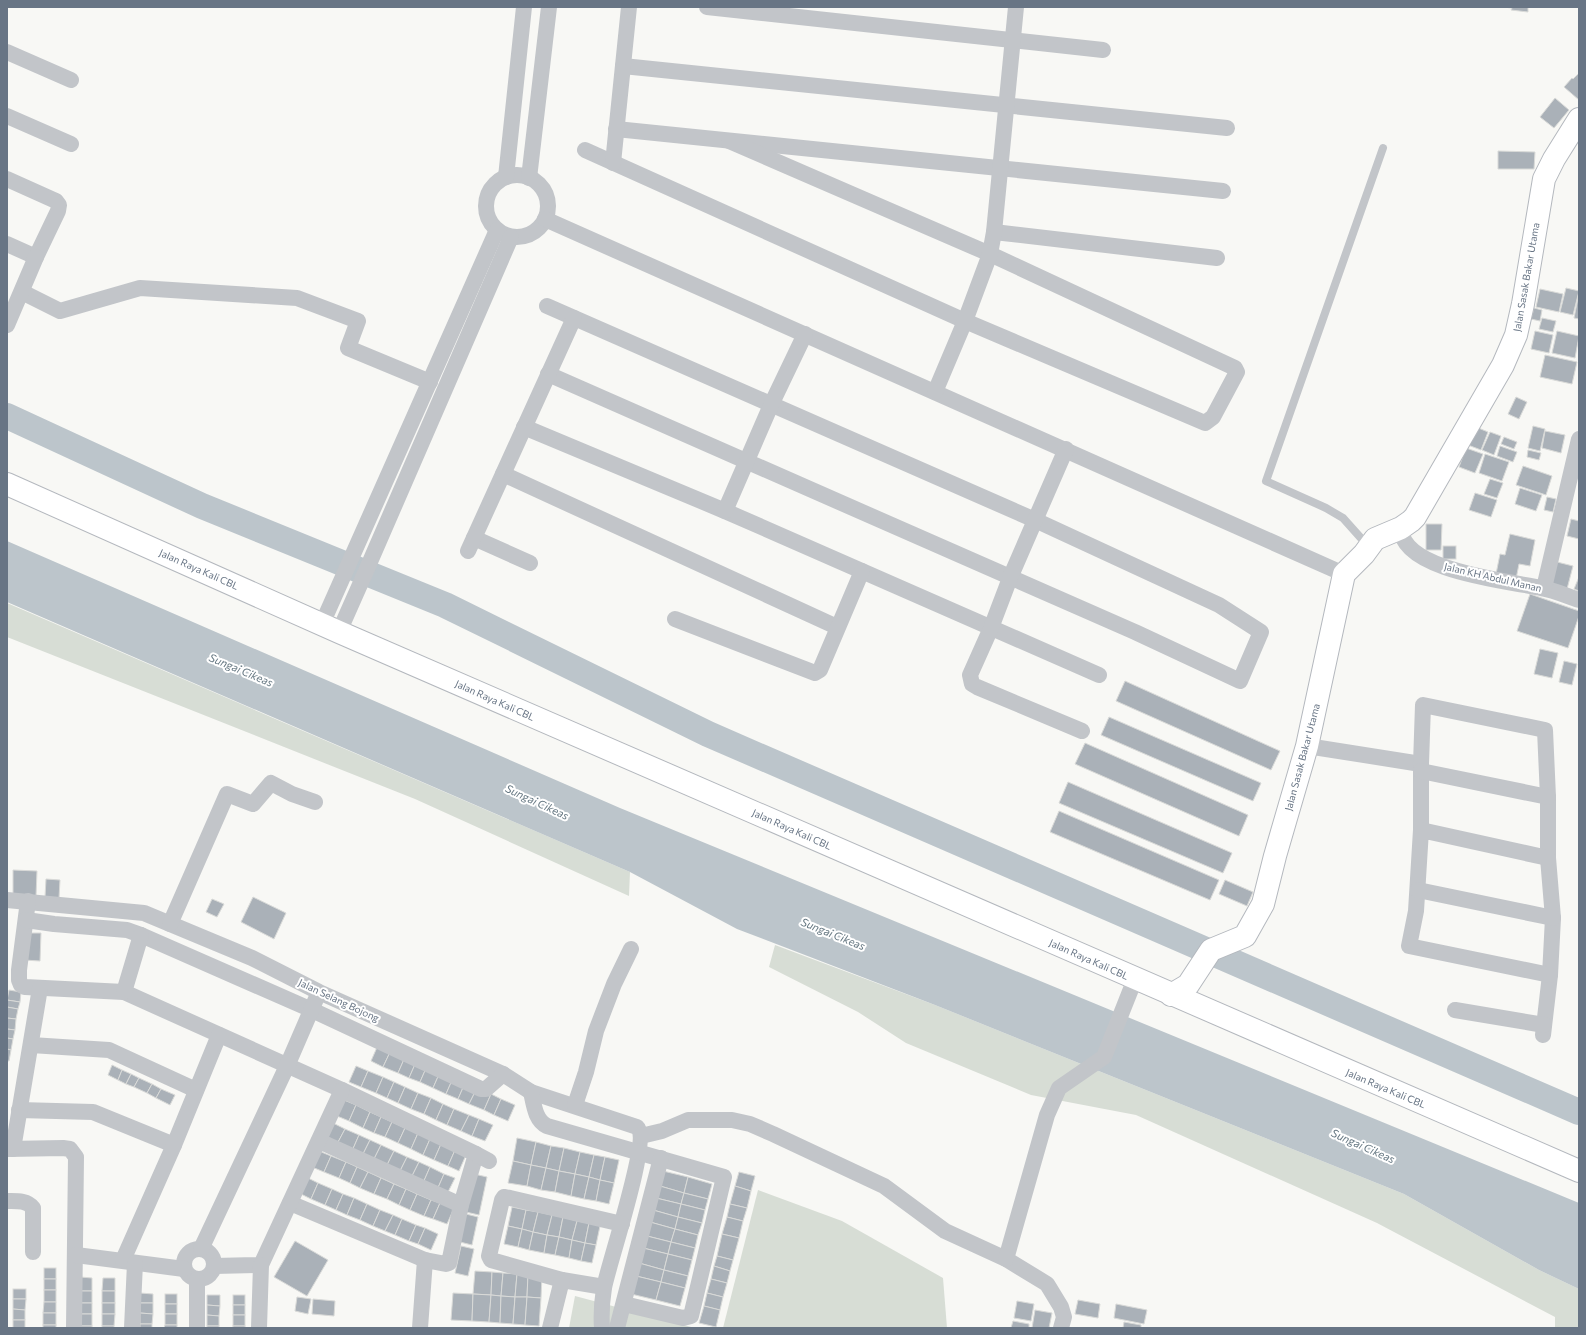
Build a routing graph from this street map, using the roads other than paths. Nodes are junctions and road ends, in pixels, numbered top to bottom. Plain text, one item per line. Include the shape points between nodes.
1 (524, 7) edge
2 (549, 7) edge
3 (629, 7) edge
4 (707, 7) edge
5 (1016, 7) edge
6 (1013, 40) junction
7 (1103, 50) dead end
8 (7, 52) edge
9 (623, 66) junction
10 (71, 80) dead end
11 (1006, 105) junction
12 (7, 116) edge
13 (1579, 119) edge
14 (1227, 128) dead end
15 (616, 130) junction
16 (729, 141) junction
17 (71, 144) dead end
18 (1383, 148) dead end
19 (585, 150) dead end
20 (613, 163) junction
21 (1000, 168) junction
22 (506, 177) junction
23 (530, 178) junction
24 (7, 179) edge
25 (1223, 191) dead end
26 (545, 219) junction
27 (497, 230) junction
28 (994, 232) junction
29 (511, 237) junction
30 (7, 244) edge
31 (990, 254) junction
32 (36, 257) junction
33 (1217, 258) dead end
34 (15, 300) edge
35 (547, 306) dead end
36 (574, 318) junction
37 (965, 321) junction
38 (7, 325) edge
39 (805, 334) junction
40 (548, 374) junction
41 (430, 382) junction
42 (935, 392) junction
43 (771, 405) junction
44 (524, 427) junction
45 (1579, 439) edge
46 (1066, 450) junction
47 (747, 461) junction
48 (503, 474) junction
49 (7, 484) edge
50 (375, 507) junction
51 (725, 511) junction
52 (391, 515) junction
53 (1034, 520) junction
54 (1395, 530) junction
55 (1369, 547) junction
56 (530, 563) dead end
57 (862, 571) junction
58 (1344, 574) junction
59 (1010, 578) junction
60 (1544, 588) junction
61 (1579, 600) edge
62 (675, 619) dead end
63 (837, 627) junction
64 (330, 628) junction
65 (991, 628) junction
66 (1099, 676) dead end
67 (1082, 730) dead end
68 (1307, 746) junction
69 (1421, 767) junction
70 (1548, 797) junction
71 (314, 802) dead end
72 (1421, 830) junction
73 (1548, 858) junction
74 (1418, 890) junction
75 (7, 900) edge
76 (28, 901) junction
77 (1552, 918) junction
78 (26, 920) junction
79 (170, 924) junction
80 (141, 935) junction
81 (631, 949) dead end
82 (1550, 975) junction
83 (1135, 985) junction
84 (40, 988) junction
85 (124, 992) junction
86 (319, 992) junction
87 (1171, 995) junction
88 (312, 1010) junction
89 (1455, 1010) dead end
90 (219, 1035) junction
91 (31, 1045) junction
92 (287, 1066) junction
93 (503, 1074) junction
94 (196, 1090) junction
95 (342, 1090) junction
96 (531, 1092) junction
97 (575, 1106) junction
98 (19, 1110) junction
99 (319, 1141) junction
100 (174, 1145) junction
101 (10, 1149) edge
102 (648, 1151) junction
103 (1579, 1171) edge
104 (7, 1201) edge
105 (290, 1203) junction
106 (461, 1205) junction
107 (622, 1224) junction
108 (201, 1249) junction
109 (33, 1252) dead end
110 (76, 1255) junction
111 (1006, 1259) junction
112 (425, 1260) junction
113 (129, 1262) junction
114 (214, 1266) junction
115 (261, 1266) junction
116 (184, 1269) junction
117 (197, 1280) junction
118 (562, 1280) junction
119 (604, 1287) junction
120 (602, 1309) junction
121 (620, 1316) edge
122 (74, 1328) edge
123 (132, 1328) edge
124 (197, 1328) edge
125 (259, 1328) edge
126 (420, 1328) edge
127 (550, 1328) edge
128 (602, 1328) edge
129 (1061, 1328) edge

1 - 22 street
2 - 23 street
3 - 9 street
4 - 6 street
5 - 6 street
6 - 7 street
6 - 11 street
8 - 10 street
9 - 11 street
9 - 15 street
11 - 14 street
11 - 21 street
12 - 17 street
13 - 54 main road, Jalan Sasak Bakar Utama via 1544,179 1516,335 1504,365 1415,517
15 - 16 street
15 - 20 street
16 - 21 street
16 - 31 street
18 - 55 lane via 1266,481 1343,518
19 - 20 street
20 - 37 street
21 - 25 street
21 - 28 street
22 - 23 street
22 - 27 street via 493,187 486,201 487,217
23 - 26 street via 546,196 548,211
24 - 32 street via 60,205
26 - 29 street via 535,232
26 - 39 street
27 - 29 street
27 - 41 street
28 - 31 street
28 - 33 street
29 - 52 street
30 - 32 street
31 - 37 street
31 - 37 street via 1235,368 1237,372 1213,417 1205,422
32 - 34 street
34 - 38 street
34 - 41 street via 60,311 140,288 298,298 358,321 348,348
35 - 36 street
36 - 40 street
36 - 43 street
37 - 42 street
39 - 42 street
39 - 43 street
40 - 44 street
40 - 47 street
41 - 50 street
42 - 46 street
43 - 47 street
43 - 53 street
44 - 48 street
44 - 51 street
45 - 60 street
46 - 53 street
46 - 58 street
47 - 51 street
47 - 59 street
48 - 56 street via 471,545
48 - 63 street
49 - 64 main road, Jalan Raya Kali CBL
50 - 52 street
50 - 64 street via 345,576
51 - 57 street
52 - 64 street via 361,583
53 - 59 street
53 - 59 street via 1219,605 1261,632 1240,680
54 - 55 main road, Jalan Sasak Bakar Utama via 1375,539
54 - 60 street, Jalan KH Abdul Manan via 1409,547 1430,562 1458,571
55 - 58 main road, Jalan Sasak Bakar Utama
57 - 63 street
57 - 65 street
58 - 68 main road, Jalan Sasak Bakar Utama
59 - 65 street
60 - 61 street, Jalan KH Abdul Manan
62 - 63 street via 812,673 819,671
64 - 83 main road, Jalan Raya Kali CBL
65 - 66 street
65 - 67 street via 970,675 972,684
68 - 69 street
68 - 87 main road, Jalan Sasak Bakar Utama via 1263,904 1245,936 1211,950 1188,985
69 - 70 street
69 - 70 street via 1423,705 1545,730
69 - 72 street
70 - 73 street
71 - 79 street via 271,783 253,804 227,794
72 - 73 street
72 - 74 street
73 - 77 street
74 - 77 street
74 - 82 street via 1409,946
75 - 76 street, Jalan Selang Bojong
76 - 78 street
76 - 79 street, Jalan Selang Bojong via 144,913
77 - 82 street
78 - 80 street via 127,930
78 - 84 street via 19,980 25,987
79 - 86 street, Jalan Selang Bojong via 252,958
80 - 85 street
80 - 88 street
81 - 97 street via 596,1031
82 - 89 street via 1544,1030
83 - 87 main road, Jalan Raya Kali CBL
83 - 111 street via 1104,1057 1059,1088 1047,1115
84 - 85 street
84 - 91 street
85 - 90 street
86 - 88 street
86 - 93 street, Jalan Selang Bojong
87 - 103 main road, Jalan Raya Kali CBL
88 - 92 street
88 - 93 street via 481,1089 486,1089
90 - 92 street
90 - 94 street
91 - 94 street via 109,1050
91 - 98 street
92 - 95 street
92 - 108 street
93 - 96 street, Jalan Selang Bojong
94 - 100 street
95 - 99 street
95 - 106 street via 483,1158
96 - 97 street, Jalan Selang Bojong
96 - 102 street via 538,1118 548,1126
97 - 102 street, Jalan Selang Bojong via 637,1127
98 - 100 street via 93,1112
98 - 101 street
99 - 105 street
99 - 106 street
100 - 113 street
101 - 110 street via 63,1148 73,1151 76,1157
102 - 107 street
102 - 111 street via 662,1131 688,1120 732,1120 750,1124 884,1186 945,1231
102 - 121 street
102 - 121 street via 724,1177 691,1316
104 - 109 street via 29,1203 33,1208
105 - 112 street
105 - 115 street
106 - 112 street via 449,1263
107 - 118 street via 504,1197 489,1258
107 - 119 street
108 - 114 street via 211,1255
108 - 116 street via 189,1252
110 - 113 street
110 - 122 street
111 - 129 street via 1046,1284 1061,1307 1064,1317
112 - 126 street
113 - 116 street
113 - 123 street
114 - 115 street
114 - 117 street via 208,1276
115 - 125 street
116 - 117 street
117 - 124 street
118 - 119 street
118 - 127 street
119 - 120 street
120 - 121 street via 610,1317
120 - 128 street

